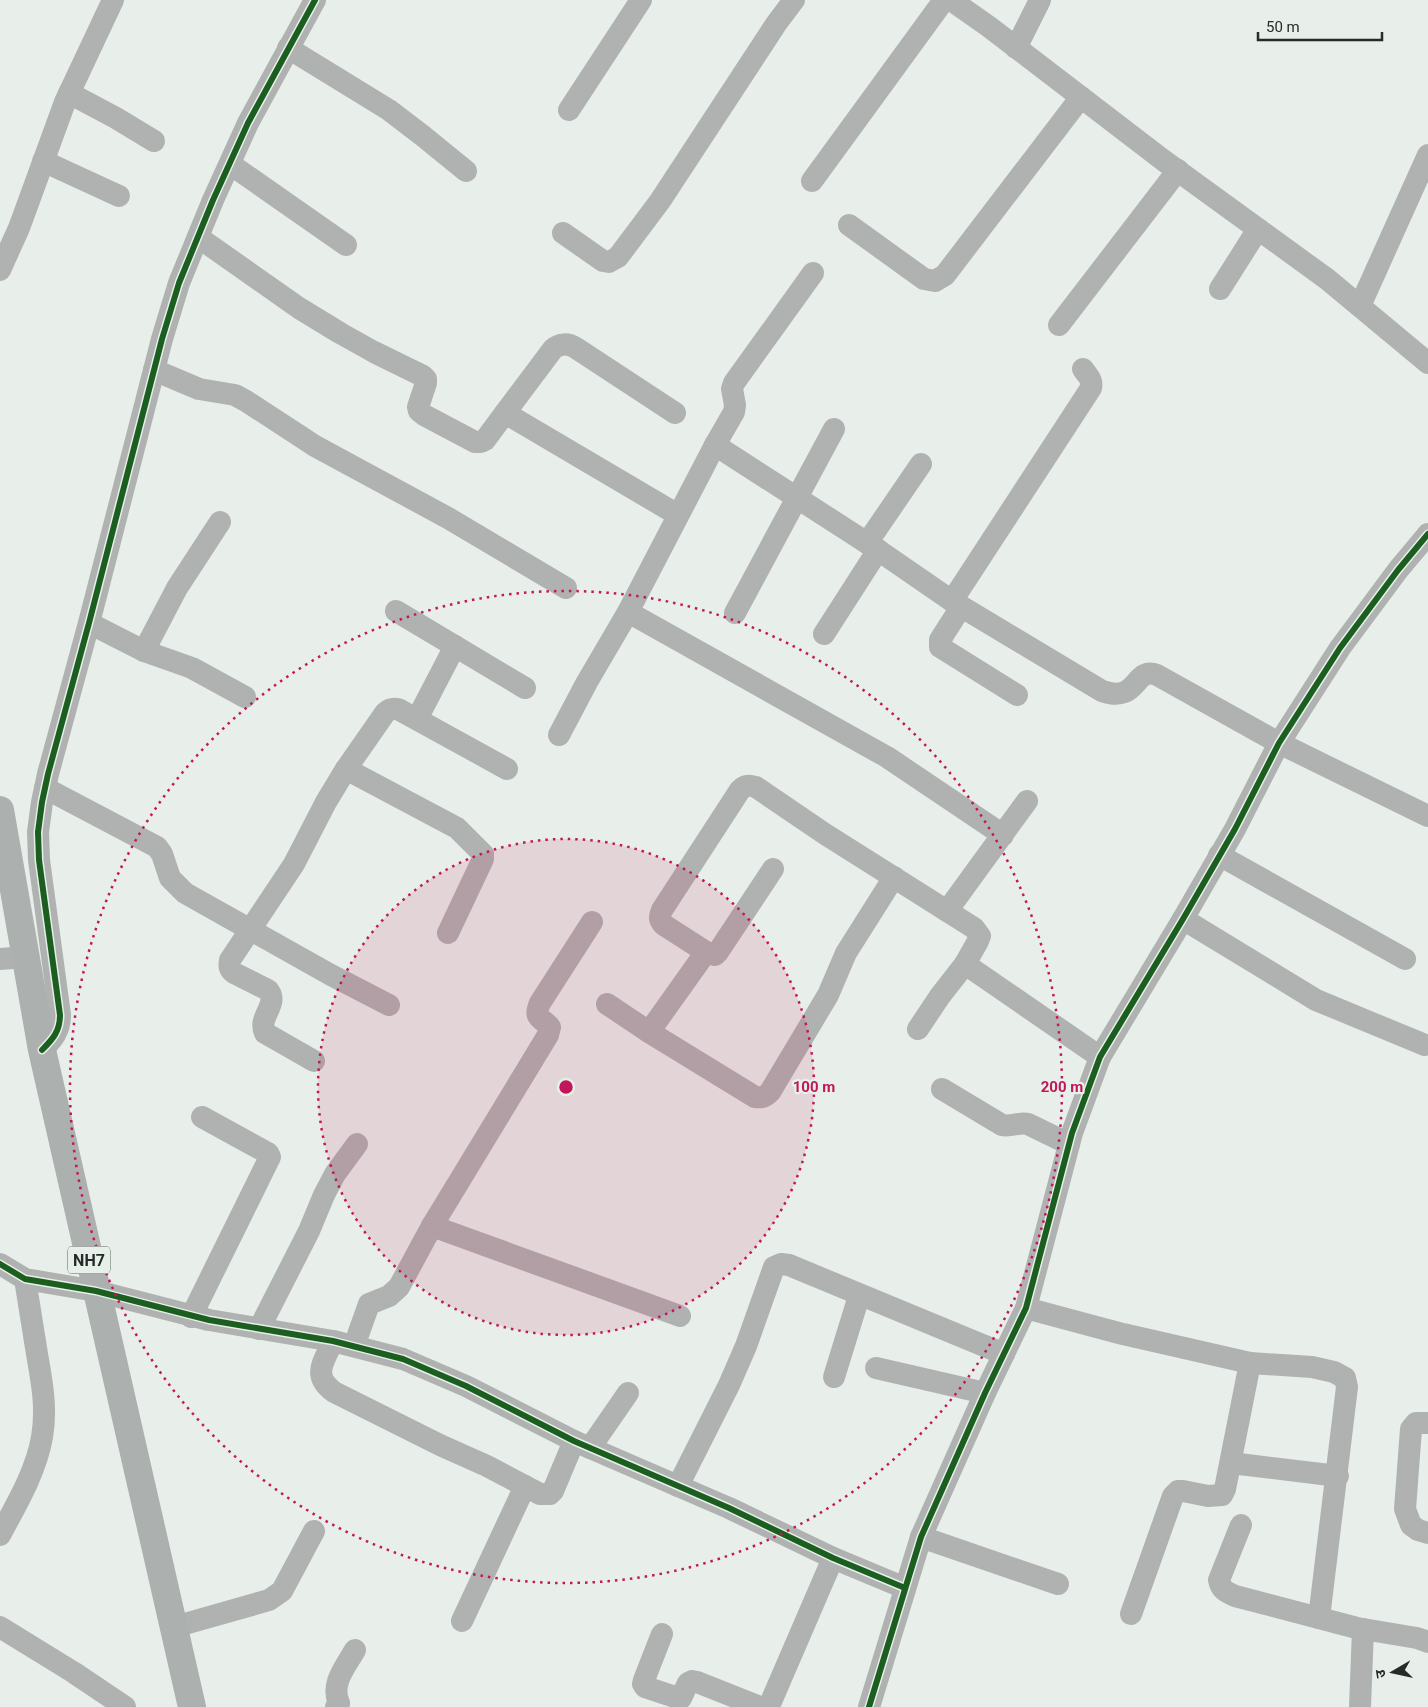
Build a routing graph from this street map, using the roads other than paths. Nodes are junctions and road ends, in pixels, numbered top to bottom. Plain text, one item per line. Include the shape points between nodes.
1 (113, 0) edge
2 (641, 0) edge
3 (794, 0) edge
4 (944, 0) edge
5 (951, 0) edge
6 (1040, 0) edge
7 (306, 3) edge
8 (288, 48) junction
9 (1016, 48) junction
10 (69, 93) junction
11 (1081, 97) junction
12 (569, 110) dead end
13 (154, 141) dead end
14 (1428, 155) edge
15 (43, 161) junction
16 (230, 164) junction
17 (1178, 170) junction
18 (466, 171) dead end
19 (812, 181) dead end
20 (119, 196) dead end
21 (849, 225) dead end
22 (1258, 229) junction
23 (563, 233) dead end
24 (198, 237) junction
25 (346, 245) dead end
26 (0, 270) edge
27 (813, 273) dead end
28 (1220, 290) dead end
29 (1360, 306) junction
30 (1059, 325) dead end
31 (1428, 363) edge
32 (1083, 369) dead end
33 (154, 370) junction
34 (675, 413) dead end
35 (505, 414) junction
36 (834, 430) dead end
37 (715, 445) junction
38 (921, 464) dead end
39 (796, 498) junction
40 (678, 516) junction
41 (220, 522) dead end
42 (1428, 534) edge
43 (872, 546) junction
44 (566, 588) dead end
45 (956, 604) junction
46 (396, 611) dead end
47 (628, 612) junction
48 (735, 613) dead end
49 (89, 623) junction
50 (824, 634) dead end
51 (456, 646) junction
52 (144, 651) junction
53 (525, 688) dead end
54 (1017, 695) dead end
55 (246, 697) dead end
56 (416, 719) junction
57 (559, 735) dead end
58 (1279, 743) junction
59 (346, 769) junction
60 (507, 769) dead end
61 (45, 788) junction
62 (1027, 801) dead end
63 (0, 810) edge
64 (1428, 816) edge
65 (1002, 835) junction
66 (1220, 855) junction
67 (774, 869) dead end
68 (894, 877) junction
69 (948, 911) junction
70 (1183, 919) junction
71 (592, 922) dead end
72 (249, 930) junction
73 (448, 933) dead end
74 (706, 952) junction
75 (13, 958) edge
76 (1405, 959) dead end
77 (965, 964) junction
78 (607, 1004) dead end
79 (390, 1005) dead end
80 (918, 1029) dead end
81 (650, 1032) junction
82 (1425, 1045) dead end
83 (42, 1050) junction
84 (1100, 1057) junction
85 (314, 1061) dead end
86 (942, 1089) dead end
87 (202, 1117) dead end
88 (357, 1144) dead end
89 (1069, 1144) junction
90 (432, 1226) junction
91 (0, 1264) edge
92 (25, 1278) junction
93 (96, 1291) junction
94 (859, 1296) junction
95 (1026, 1308) junction
96 (680, 1316) dead end
97 (191, 1317) junction
98 (259, 1329) junction
99 (344, 1343) junction
100 (1004, 1354) junction
101 (1250, 1363) junction
102 (876, 1368) dead end
103 (834, 1377) dead end
104 (628, 1393) dead end
105 (985, 1393) junction
106 (1428, 1423) edge
107 (582, 1445) junction
108 (1230, 1463) junction
109 (1338, 1476) junction
110 (525, 1486) junction
111 (678, 1486) junction
112 (1241, 1525) dead end
113 (314, 1531) dead end
114 (1428, 1533) edge
115 (0, 1535) edge
116 (921, 1537) junction
117 (833, 1558) junction
118 (1058, 1584) dead end
119 (906, 1588) junction
120 (1132, 1614) dead end
121 (1319, 1618) junction
122 (462, 1620) dead end
123 (174, 1626) junction
124 (0, 1627) edge
125 (1363, 1629) junction
126 (662, 1634) dead end
127 (1428, 1642) edge
128 (355, 1650) dead end
129 (340, 1706) edge
130 (125, 1707) edge
131 (192, 1707) edge
132 (760, 1707) edge
133 (767, 1707) edge
134 (869, 1707) edge
135 (1360, 1707) edge

1 - 10 street
2 - 12 street
3 - 23 street via 618,258 603,261
4 - 19 street
5 - 9 street
6 - 9 street
7 - 8 street
8 - 16 street
8 - 18 street via 389,110
9 - 11 street
10 - 13 street
10 - 15 street
11 - 17 street
11 - 21 street via 945,274 935,281 924,279
14 - 29 street
15 - 20 street
15 - 26 street
16 - 24 street
16 - 25 street
17 - 22 street
17 - 30 street
22 - 28 street
22 - 29 street
24 - 33 street via 179,283
24 - 35 street via 299,308 374,352 423,376 426,383 418,407 424,415 470,441 481,442
27 - 37 street via 734,383 734,412
29 - 31 street
32 - 45 street via 1093,383 1092,388
33 - 44 street via 199,389 235,395 315,446 448,518
33 - 49 street
34 - 35 street via 576,348 563,344 553,349
35 - 40 street
36 - 39 street
37 - 39 street
37 - 40 street
38 - 43 street
39 - 43 street
39 - 48 street
40 - 47 street
41 - 52 street via 177,588
42 - 58 street via 1340,648
43 - 45 street
43 - 50 street
45 - 54 street via 940,647
45 - 58 street via 1102,691 1126,693 1151,673
46 - 51 street
47 - 57 street
47 - 65 street via 887,757
49 - 52 street
49 - 61 street
51 - 53 street
51 - 56 street
52 - 55 street via 192,668
56 - 59 street via 398,709 389,709
56 - 60 street
58 - 64 street
58 - 66 street
59 - 72 street via 294,864
59 - 73 street via 457,828 482,854 483,859
61 - 72 street via 157,847 176,886
61 - 83 street via 38,832 39,860 60,1025 57,1034
62 - 65 street
63 - 75 highway, NH7
65 - 69 street
66 - 70 street
66 - 76 street
67 - 74 street via 718,952 715,955
68 - 69 street
68 - 74 street via 756,787 744,786 659,915 664,925
68 - 81 street via 846,953 828,995 765,1096 755,1096
69 - 77 street via 974,928 980,936
70 - 82 street via 1316,1000
70 - 84 street
71 - 90 street via 537,1010 539,1018 550,1027 548,1035
72 - 79 street
72 - 85 street via 230,960 230,969 271,993 272,1001 263,1022 264,1032
74 - 81 street
75 - 83 highway, NH7
77 - 80 street
77 - 84 street
78 - 81 street
83 - 93 highway, NH7
84 - 89 street
86 - 89 street via 1002,1125 1028,1124
87 - 97 street via 264,1150 270,1157
88 - 98 street via 335,1174
89 - 95 street
90 - 96 street
90 - 99 street via 399,1287 389,1296 369,1304
91 - 92 street
92 - 93 street
92 - 115 street via 45,1414 35,1463
93 - 97 street
93 - 123 highway, NH7
94 - 100 street
94 - 103 street
94 - 111 street via 789,1265 781,1264 774,1268 729,1385
95 - 100 street
95 - 101 street
97 - 98 street
98 - 99 street
99 - 107 street via 403,1359 466,1386
99 - 110 street via 321,1371 321,1379 326,1386
100 - 105 street
101 - 108 street
101 - 109 street via 1312,1367 1345,1378 1347,1386
102 - 105 street
104 - 107 street
105 - 116 street
106 - 114 street via 1416,1424 1411,1429 1405,1509 1411,1525
107 - 110 street via 550,1494 540,1494
107 - 111 street
108 - 109 street
108 - 120 street via 1222,1495 1183,1491 1173,1496
109 - 121 street
110 - 122 street
111 - 117 street
112 - 121 street via 1219,1580 1220,1586 1235,1596
113 - 123 street via 282,1591 269,1600
116 - 118 street
116 - 119 street
117 - 119 street
117 - 133 street
119 - 134 street
121 - 125 street
123 - 131 highway, NH7
124 - 130 street
125 - 127 street
125 - 135 street
126 - 132 street via 644,1680 645,1687 680,1698 692,1681
128 - 129 street via 335,1687

